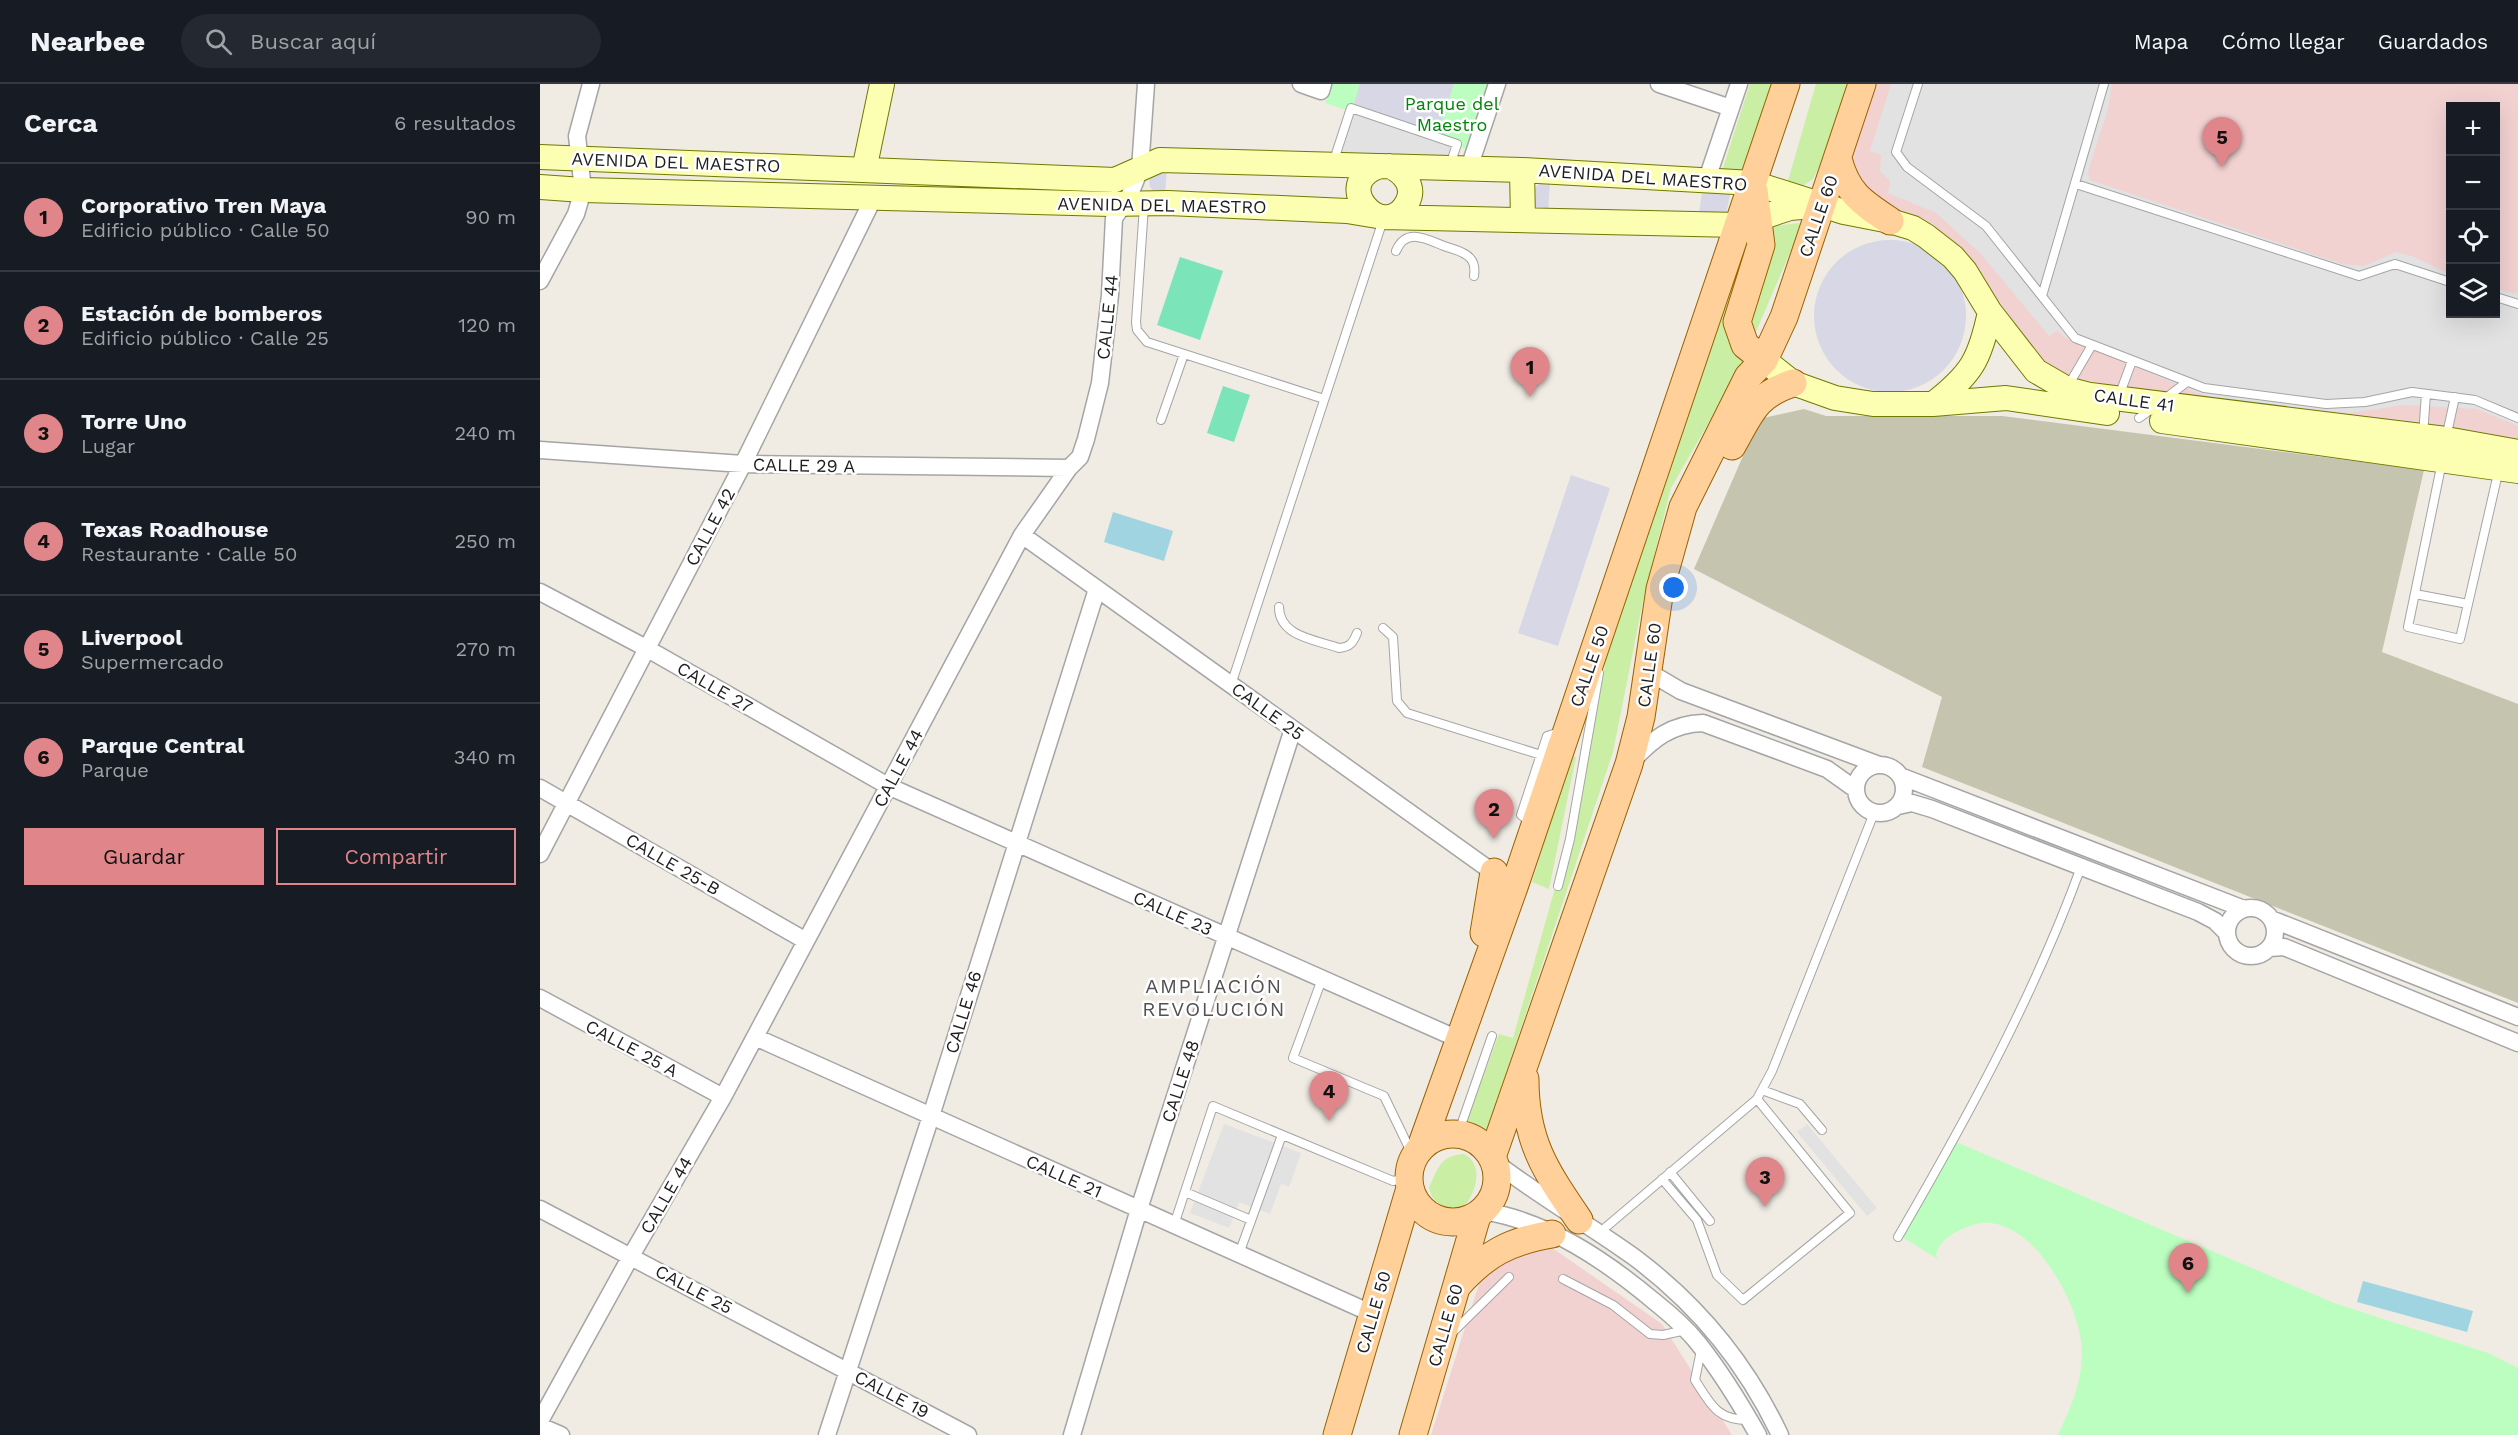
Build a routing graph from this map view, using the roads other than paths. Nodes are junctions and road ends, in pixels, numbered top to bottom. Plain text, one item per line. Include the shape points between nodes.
1 (591, 84) edge
2 (882, 84) edge
3 (1146, 84) edge
4 (1301, 84) edge
5 (1497, 84) edge
6 (1659, 84) edge
7 (1739, 84) edge
8 (1786, 84) edge
9 (1862, 84) edge
10 (1918, 84) edge
11 (2104, 84) edge
12 (1322, 87) edge
13 (1731, 108) junction
14 (540, 157) edge
15 (578, 158) junction
16 (1838, 159) junction
17 (1332, 165) junction
18 (1385, 166) junction
19 (1459, 168) junction
20 (1140, 169) junction
21 (864, 170) junction
22 (1522, 170) junction
23 (1707, 179) junction
24 (1753, 183) junction
25 (2076, 184) junction
26 (540, 187) edge
27 (584, 190) junction
28 (874, 197) junction
29 (1134, 204) junction
30 (1822, 205) junction
31 (1383, 217) junction
32 (1523, 220) junction
33 (1890, 220) junction
34 (1748, 221) junction
35 (1396, 251) dead end
36 (1474, 276) dead end
37 (2446, 280) edge
38 (540, 281) edge
39 (2042, 296) junction
40 (2500, 298) edge
41 (2518, 304) edge
42 (1990, 312) junction
43 (2092, 345) junction
44 (1184, 354) junction
45 (1764, 360) junction
46 (2132, 361) junction
47 (2187, 381) junction
48 (1793, 383) junction
49 (2426, 394) junction
50 (2062, 397) junction
51 (2455, 397) junction
52 (1324, 399) junction
53 (1933, 404) junction
54 (2115, 406) junction
55 (2149, 411) junction
56 (2518, 418) edge
57 (1161, 420) dead end
58 (2433, 449) junction
59 (540, 450) edge
60 (2518, 452) edge
61 (743, 464) junction
62 (1069, 468) junction
63 (2509, 470) edge
64 (1022, 535) junction
65 (1097, 589) junction
66 (540, 592) edge
67 (2415, 594) junction
68 (2468, 604) junction
69 (1280, 608) dead end
70 (1603, 625) junction
71 (1383, 628) dead end
72 (1654, 628) junction
73 (1357, 633) dead end
74 (646, 648) junction
75 (1647, 671) junction
76 (1231, 685) junction
77 (1293, 729) junction
78 (1549, 757) junction
79 (1629, 764) junction
80 (1879, 765) junction
81 (1900, 776) junction
82 (888, 786) junction
83 (540, 788) edge
84 (1855, 789) junction
85 (567, 802) junction
86 (1898, 806) junction
87 (1874, 813) junction
88 (1016, 843) junction
89 (540, 854) edge
90 (2081, 867) junction
91 (1504, 880) junction
92 (1558, 885) dead end
93 (2244, 909) junction
94 (2271, 919) junction
95 (2226, 932) junction
96 (1227, 937) junction
97 (806, 941) junction
98 (2269, 948) junction
99 (1323, 979) junction
100 (540, 998) edge
101 (2518, 1017) edge
102 (1492, 1036) dead end
103 (755, 1037) junction
104 (1458, 1039) junction
105 (2518, 1043) edge
106 (1525, 1063) junction
107 (1762, 1089) junction
108 (723, 1097) junction
109 (1757, 1100) junction
110 (931, 1116) junction
111 (1822, 1130) dead end
112 (1458, 1134) junction
113 (1282, 1135) junction
114 (1494, 1160) junction
115 (1413, 1167) junction
116 (1670, 1172) junction
117 (1662, 1179) junction
118 (1185, 1192) junction
119 (540, 1209) edge
120 (1139, 1209) junction
121 (1480, 1214) junction
122 (1251, 1220) junction
123 (1710, 1221) dead end
124 (1174, 1225) junction
125 (1589, 1227) junction
126 (1552, 1234) junction
127 (1898, 1237) dead end
128 (1239, 1254) junction
129 (631, 1256) junction
130 (1509, 1278) dead end
131 (1563, 1279) dead end
132 (1456, 1287) junction
133 (1373, 1314) junction
134 (1686, 1330) junction
135 (1702, 1348) junction
136 (1438, 1350) junction
137 (848, 1370) junction
138 (540, 1421) edge
139 (540, 1426) edge
140 (1754, 1428) edge
141 (561, 1435) edge
142 (827, 1435) edge
143 (968, 1435) edge
144 (1072, 1435) edge
145 (1337, 1435) edge
146 (1413, 1435) edge
147 (1780, 1435) edge

1 - 15 street via 577,136
2 - 21 street
3 - 20 street, CALLE 44
4 - 12 street
5 - 19 street
6 - 13 street
7 - 13 street
8 - 24 main road
9 - 16 main road, CALLE 60
10 - 39 lane via 1896,152 1907,167 1986,226
11 - 25 lane
13 - 23 street
14 - 15 street, AVENIDA DEL MAESTRO
15 - 21 street, AVENIDA DEL MAESTRO
15 - 27 street
16 - 30 main road, CALLE 60
16 - 33 main road via 1851,192
17 - 18 street, AVENIDA DEL MAESTRO
17 - 19 lane via 1351,108 1457,144
17 - 20 street, AVENIDA DEL MAESTRO via 1160,160
18 - 19 street, AVENIDA DEL MAESTRO
18 - 31 street via 1365,174 1359,189 1368,212
18 - 31 street via 1404,175 1409,198 1400,212
19 - 22 street, AVENIDA DEL MAESTRO
20 - 21 street, AVENIDA DEL MAESTRO via 1116,180
20 - 29 street, CALLE 44 via 1130,197
22 - 23 street, AVENIDA DEL MAESTRO
22 - 32 street
23 - 24 street, AVENIDA DEL MAESTRO
24 - 30 street, AVENIDA DEL MAESTRO
24 - 34 main road
25 - 37 lane via 2359,276 2395,264
25 - 39 lane
26 - 27 street, AVENIDA DEL MAESTRO
27 - 28 street, AVENIDA DEL MAESTRO
27 - 38 street via 576,214
28 - 29 street, AVENIDA DEL MAESTRO
28 - 61 street, CALLE 42
29 - 31 street, AVENIDA DEL MAESTRO via 1347,211
29 - 44 lane via 1137,330 1148,342
29 - 62 street, CALLE 44 via 1114,218 1100,383 1080,457
30 - 33 street, CALLE 41
30 - 34 street, AVENIDA DEL MAESTRO via 1790,208
30 - 45 main road, CALLE 60 via 1784,317
31 - 32 street, AVENIDA DEL MAESTRO
31 - 52 lane
32 - 34 street, AVENIDA DEL MAESTRO
33 - 42 street, CALLE 41 via 1920,232 1953,257
34 - 45 main road via 1761,245 1737,322 1745,345
34 - 70 main road, CALLE 50
35 - 36 lane via 1406,238 1420,237 1466,254 1475,268
39 - 43 lane via 2075,338
40 - 41 lane
42 - 50 street, CALLE 41 via 2036,371
42 - 53 street via 1983,345 1968,374
43 - 46 lane
43 - 50 lane
44 - 52 lane
44 - 57 lane
45 - 48 street, CALLE 41
45 - 72 main road, CALLE 60 via 1748,376 1683,507 1660,589
46 - 47 lane
46 - 54 lane
47 - 49 lane via 2204,388 2326,404 2365,402 2412,392
47 - 55 lane
48 - 53 street, CALLE 41 via 1835,398 1873,404
48 - 72 main road via 1769,393 1755,406 1709,485
49 - 51 lane
49 - 58 lane
50 - 53 street, CALLE 41
50 - 54 street, CALLE 41
51 - 56 lane via 2475,400
51 - 58 lane
52 - 76 lane
54 - 55 street, CALLE 41
55 - 58 street, CALLE 41
58 - 60 street, CALLE 41
58 - 63 street, CALLE 41
58 - 67 lane
59 - 61 street, CALLE 29 A
61 - 62 street, CALLE 29 A
61 - 74 street, CALLE 42
62 - 64 street, CALLE 44
63 - 68 lane
64 - 65 street, CALLE 25
64 - 82 street, CALLE 44
65 - 76 street, CALLE 25
65 - 88 street, CALLE 46
66 - 74 street, CALLE 27
67 - 68 lane
67 - 68 lane via 2408,627 2460,639
69 - 73 lane via 1280,619 1289,631 1339,648 1354,643
70 - 78 main road, CALLE 50 via 1568,730
70 - 92 lane via 1597,685
71 - 78 lane via 1393,637 1397,701 1407,713
72 - 75 main road, CALLE 60
74 - 82 street, CALLE 27
74 - 85 street, CALLE 42
75 - 79 main road, CALLE 60
75 - 80 street via 1681,691
76 - 77 street, CALLE 25
77 - 91 street, CALLE 25
77 - 96 street, CALLE 48
78 - 91 main road, CALLE 50 via 1535,826
79 - 84 street via 1665,733 1684,724 1703,723 1827,769
79 - 106 main road, CALLE 60
80 - 81 street
80 - 84 street via 1860,775
81 - 86 street via 1904,791
81 - 93 street
82 - 88 street, CALLE 23
82 - 97 street, CALLE 44
83 - 85 street, CALLE 25-B
84 - 87 street via 1861,804
85 - 89 street, CALLE 42
85 - 97 street, CALLE 25-B
86 - 87 street via 1887,813
86 - 90 street via 1912,803 1932,809
87 - 107 lane
88 - 96 street, CALLE 23
88 - 110 street, CALLE 46
90 - 95 street via 2198,912
90 - 127 lane via 2035,980
91 - 104 main road, CALLE 50
93 - 94 street via 2259,909
93 - 95 street via 2232,917
94 - 98 street via 2275,934
94 - 101 street
95 - 98 street via 2232,947 2246,956
96 - 99 street, CALLE 23
96 - 120 street, CALLE 48
97 - 103 street, CALLE 44
98 - 105 street via 2284,947
99 - 104 street, CALLE 23
99 - 115 lane via 1293,1058 1383,1096
100 - 108 street, CALLE 25 A
102 - 112 lane
103 - 108 street, CALLE 44
103 - 110 street, CALLE 21
104 - 115 main road, CALLE 50
106 - 114 main road, CALLE 60
106 - 125 main road via 1525,1104 1532,1140 1546,1169
107 - 109 lane
107 - 111 lane via 1800,1104
108 - 129 street, CALLE 44
109 - 116 lane
109 - 117 lane via 1850,1213 1743,1300 1718,1275 1697,1220
110 - 120 street, CALLE 21
110 - 137 street, CALLE 46
112 - 114 main road via 1476,1140
112 - 115 main road via 1442,1135
113 - 115 lane via 1393,1181
113 - 118 lane via 1213,1106
113 - 122 lane
114 - 121 main road via 1497,1188
114 - 125 street
115 - 121 main road via 1419,1207 1436,1219 1457,1222
115 - 133 main road, CALLE 50
116 - 117 lane
116 - 123 lane
117 - 125 lane
118 - 122 lane
118 - 124 lane
119 - 129 street, CALLE 25
120 - 124 street, CALLE 21
120 - 144 street, CALLE 48
121 - 126 street via 1520,1221
121 - 132 main road, CALLE 60
122 - 128 lane
124 - 128 street, CALLE 21
125 - 147 street via 1636,1259 1707,1323 1754,1385
126 - 132 main road via 1522,1239 1493,1252
126 - 134 street via 1587,1251 1626,1278
128 - 133 street, CALLE 21
129 - 137 street, CALLE 25
129 - 138 street, CALLE 44
130 - 136 lane via 1464,1319
131 - 134 lane via 1613,1305 1650,1334
132 - 136 main road, CALLE 60
133 - 145 main road, CALLE 50
134 - 135 street
135 - 140 street via 1724,1376
135 - 140 lane via 1695,1380 1714,1411
136 - 146 main road, CALLE 60
137 - 142 street, CALLE 46
137 - 143 street, CALLE 19
139 - 141 street

